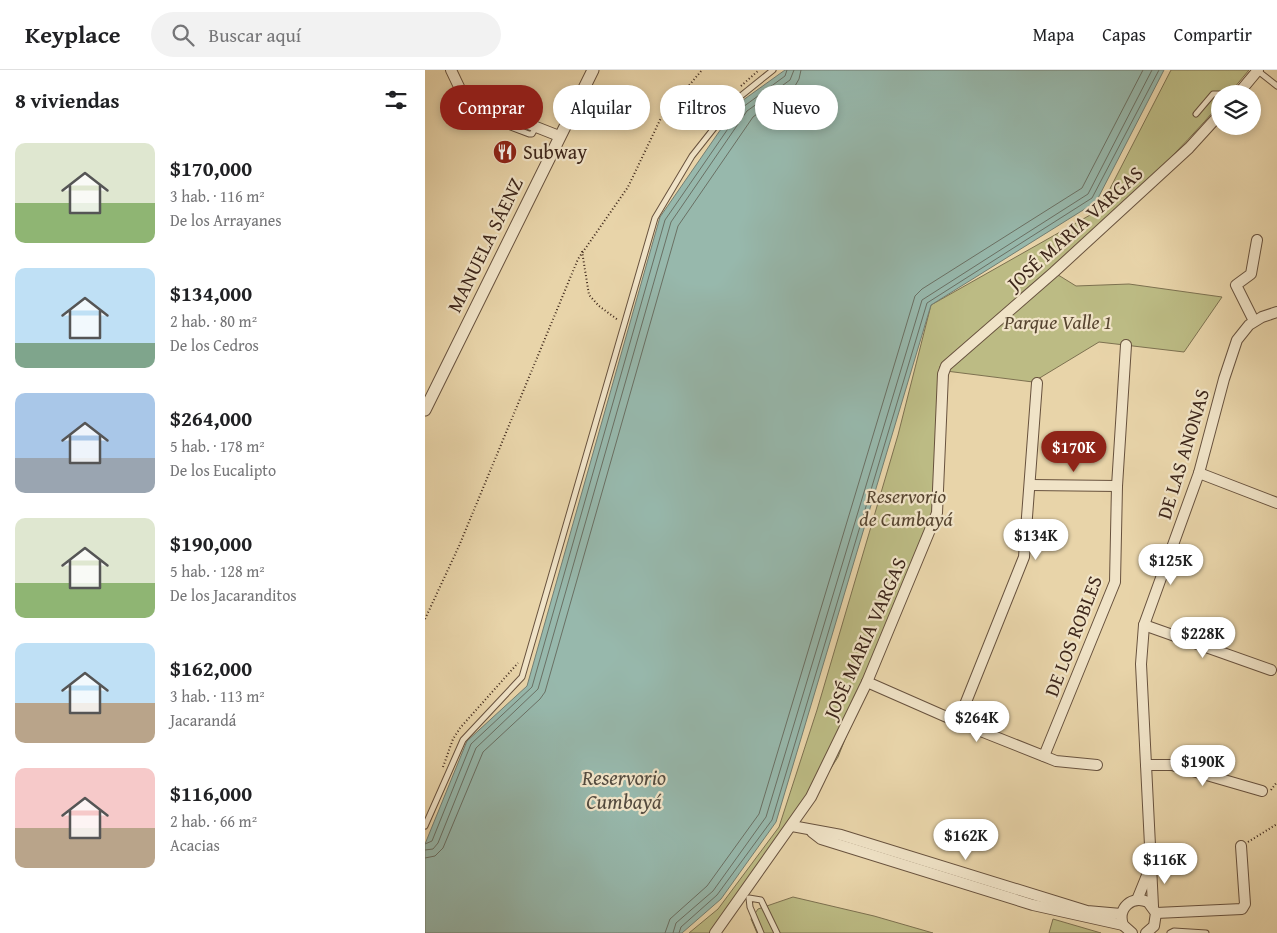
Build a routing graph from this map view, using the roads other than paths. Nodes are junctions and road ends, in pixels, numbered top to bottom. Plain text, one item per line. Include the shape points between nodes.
1 (451, 70) edge
2 (593, 70) edge
3 (773, 70) edge
4 (1257, 70) edge
5 (1245, 85) edge
6 (1277, 86) edge
7 (1211, 96) edge
8 (1196, 114) dead end
9 (1211, 124) edge
10 (559, 136) junction
11 (1257, 240) dead end
12 (1277, 312) edge
13 (1254, 321) junction
14 (1126, 345) dead end
15 (1037, 383) dead end
16 (429, 394) edge
17 (425, 410) edge
18 (1199, 473) junction
19 (1031, 485) junction
20 (1117, 486) junction
21 (1277, 503) edge
22 (1144, 625) junction
23 (1271, 670) dead end
24 (867, 682) junction
25 (958, 722) junction
26 (1044, 756) junction
27 (1097, 765) dead end
28 (1146, 765) junction
29 (1262, 791) dead end
30 (425, 826) edge
31 (792, 826) junction
32 (1241, 846) road end
33 (1152, 865) junction
34 (933, 868) junction
35 (746, 894) junction
36 (1137, 900) junction
37 (1154, 910) junction
38 (1121, 914) junction
39 (1127, 930) edge
40 (715, 933) edge
41 (761, 933) edge
42 (777, 933) edge
43 (1148, 933) edge
44 (1170, 933) edge
45 (1206, 933) edge

1 - 10 street via 461,91 488,108
2 - 10 street, MANUELA SÁENZ
3 - 30 lane via 737,100 693,156 655,218 522,677 463,740
4 - 5 street
4 - 6 lane
7 - 8 lane
9 - 24 street, JOSÉ MARIA VARGAS via 1054,272 946,366 943,374 937,513
10 - 16 street, MANUELA SÁENZ
11 - 13 street via 1251,274 1236,285
12 - 13 street, DE LAS ANONAS
13 - 18 street, DE LAS ANONAS via 1237,340
14 - 20 street, DE LOS ROBLES
15 - 19 street
16 - 17 street, MANUELA SÁENZ
18 - 21 street
18 - 22 street, DE LAS ANONAS
19 - 20 street
19 - 25 street via 1024,557
20 - 26 street, DE LOS ROBLES via 1113,592
22 - 23 street
22 - 28 street, DE LAS ANONAS via 1141,664
24 - 25 street
24 - 31 street, JOSÉ MARIA VARGAS via 811,797
25 - 26 street
26 - 27 street via 1067,763
28 - 29 street via 1172,766
28 - 33 street, DE LAS ANONAS
31 - 34 street via 812,832 821,839
31 - 35 street, JOSÉ MARIA VARGAS
32 - 37 street via 1245,904 1242,909
33 - 36 street
33 - 37 street, DE LAS ANONAS
34 - 38 street via 1087,911
34 - 39 street via 1033,905
35 - 40 street, JOSÉ MARIA VARGAS
35 - 41 lane
35 - 42 lane via 761,900
36 - 37 street via 1143,900
36 - 38 street via 1127,904
37 - 43 street via 1154,926
38 - 39 street
44 - 45 lane

